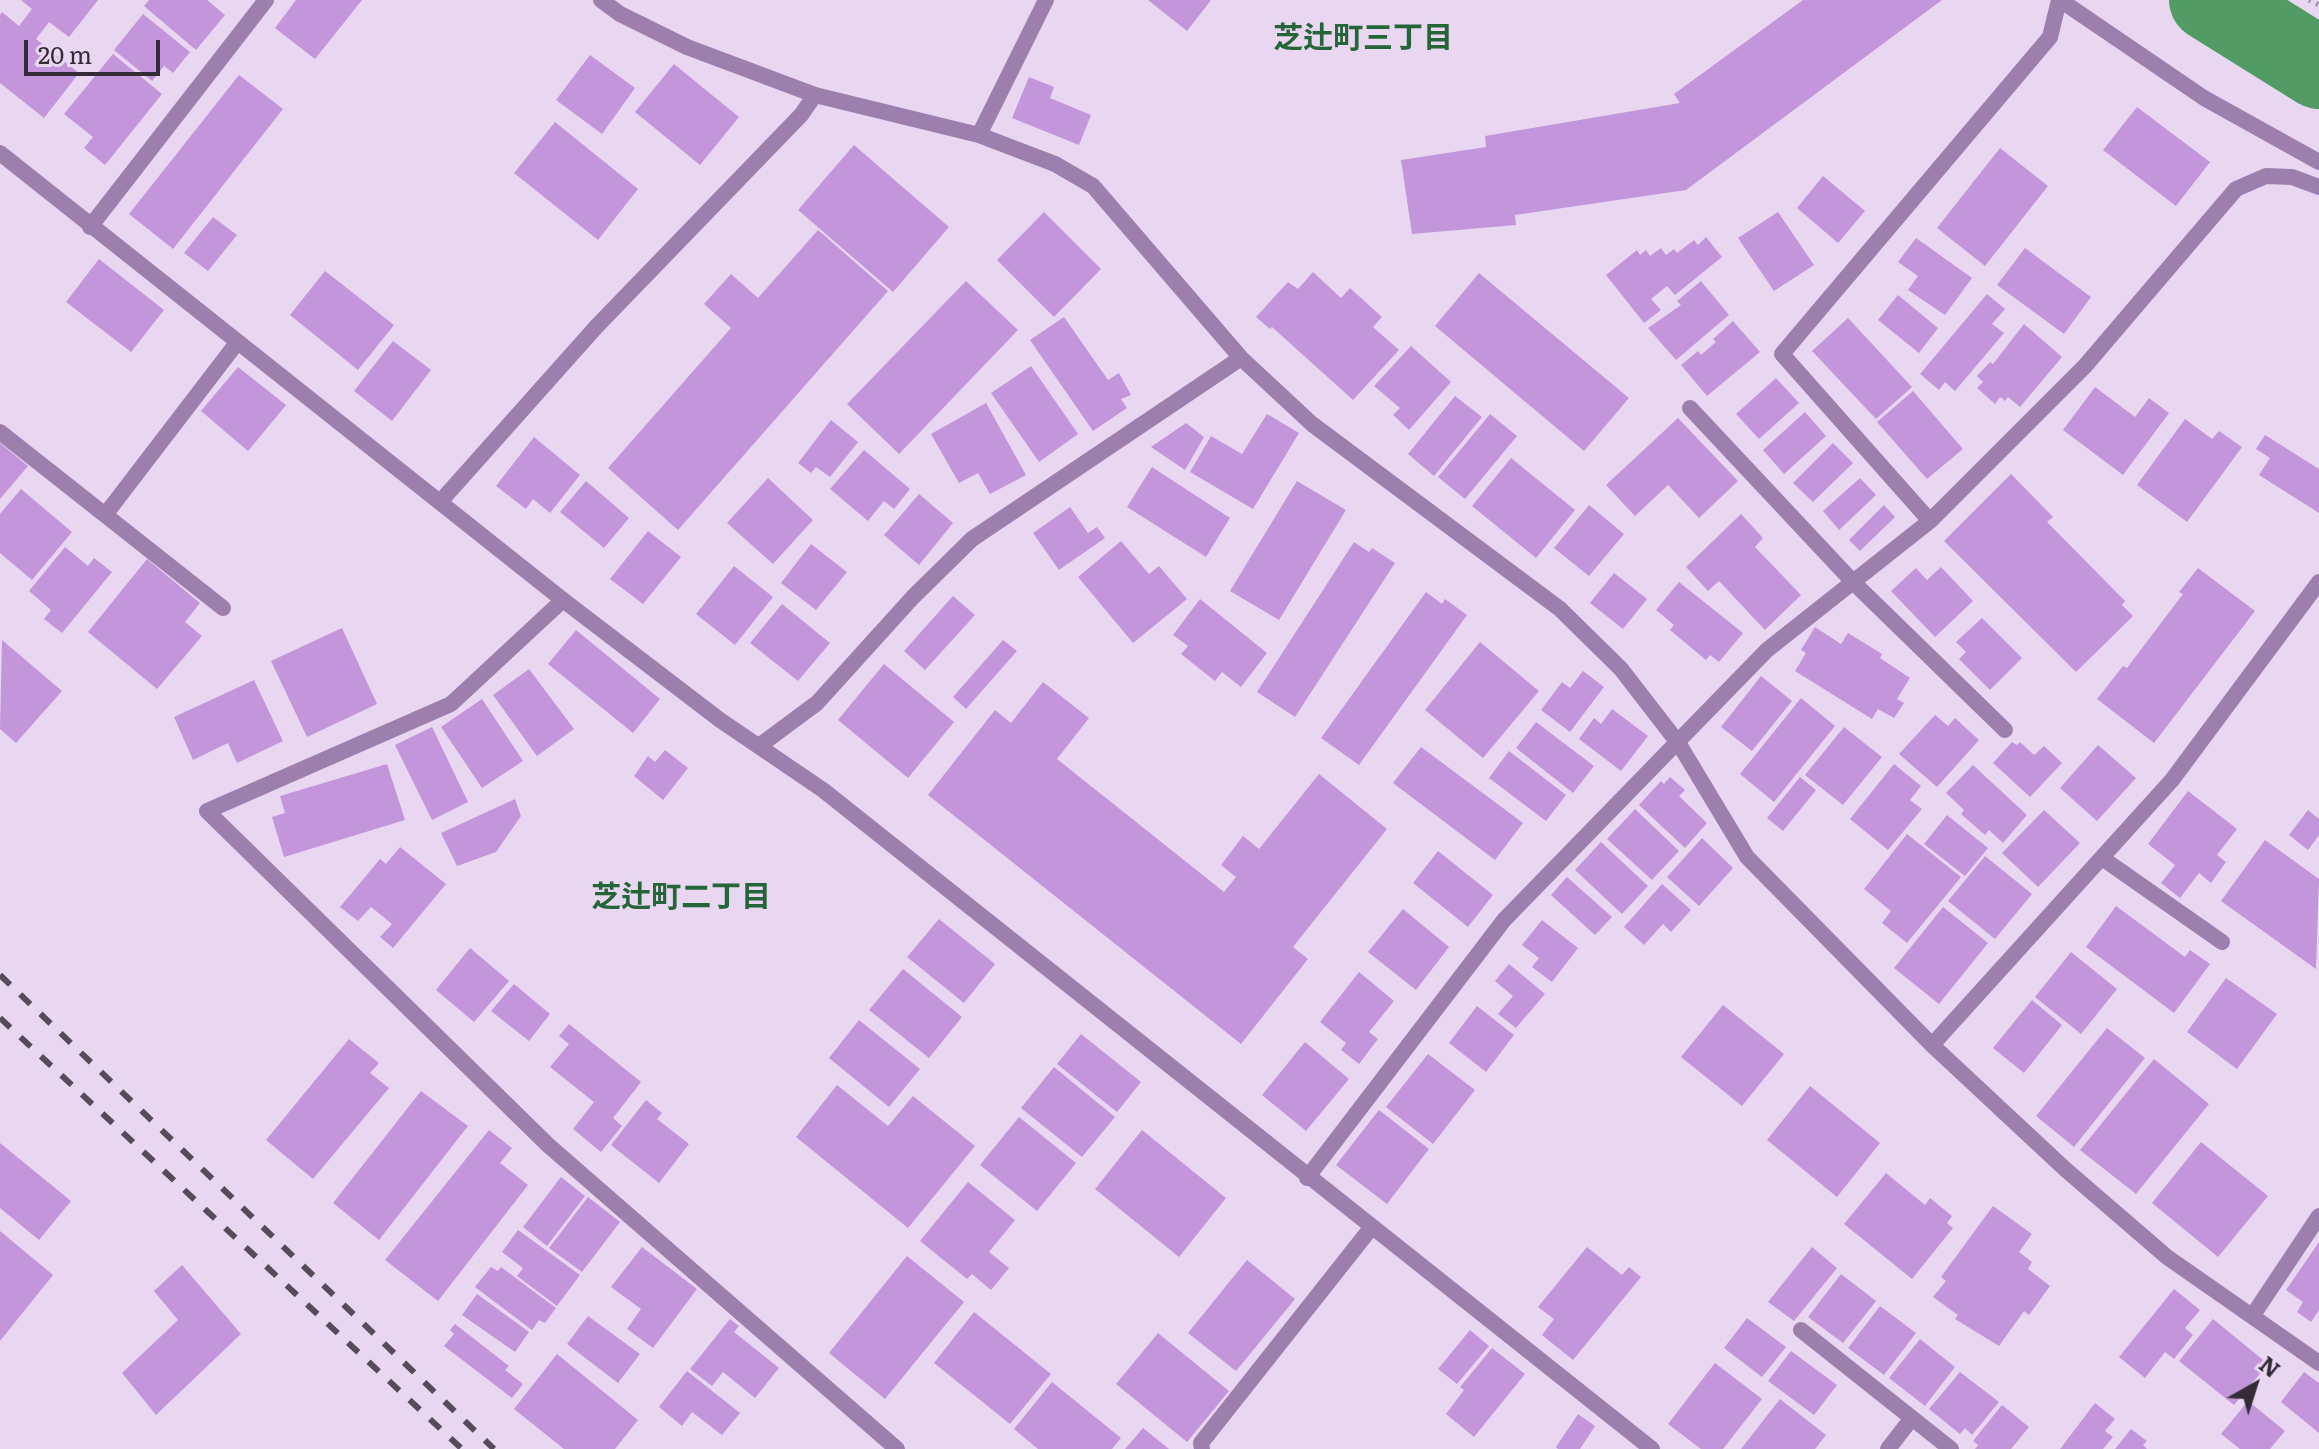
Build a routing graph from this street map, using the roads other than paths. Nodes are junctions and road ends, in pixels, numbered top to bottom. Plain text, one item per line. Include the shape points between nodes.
1 (266, 0) edge
2 (601, 0) edge
3 (1046, 0) edge
4 (2060, 0) edge
5 (815, 95) junction
6 (979, 135) junction
7 (0, 153) edge
8 (2319, 162) edge
9 (2319, 187) edge
10 (90, 227) junction
11 (236, 344) junction
12 (1241, 358) junction
13 (1690, 408) dead end
14 (0, 432) edge
15 (440, 502) junction
16 (105, 515) junction
17 (1930, 521) junction
18 (2319, 582) edge
19 (1854, 583) junction
20 (563, 600) junction
21 (223, 608) dead end
22 (2005, 730) dead end
23 (1679, 744) junction
24 (759, 746) junction
25 (2102, 858) junction
26 (2222, 942) dead end
27 (1932, 1045) junction
28 (1307, 1178) junction
29 (2319, 1216) edge
30 (1371, 1228) junction
31 (2253, 1315) junction
32 (1801, 1330) dead end
33 (2319, 1363) edge
34 (1912, 1418) junction
35 (897, 1449) edge
36 (1202, 1449) edge
37 (1652, 1449) edge
38 (1888, 1449) edge
39 (1951, 1449) edge

1 - 10 street
2 - 5 street via 687,47
3 - 6 street
4 - 8 street via 2204,98
4 - 17 street via 2050,37 1782,354
5 - 6 street
5 - 15 street
6 - 12 street via 1055,164 1093,186
7 - 10 street
9 - 17 street via 2292,177 2266,176 2236,189 2085,366
10 - 11 street
11 - 15 street
11 - 16 street
12 - 23 street via 1312,424 1560,609 1621,669
12 - 24 street via 972,539 817,703
13 - 19 street
14 - 16 street
15 - 20 street
16 - 21 street
17 - 19 street
18 - 25 street via 2172,780
19 - 22 street
19 - 23 street via 1767,650
20 - 24 street
20 - 35 street via 451,704 207,811 548,1145
23 - 27 street via 1747,857
23 - 28 street via 1504,920
24 - 28 street via 823,790
25 - 26 street
25 - 27 street
27 - 31 street via 2167,1257
28 - 30 street
29 - 31 street
30 - 36 street via 1201,1443
30 - 37 street
31 - 33 street
32 - 34 street
34 - 38 street
34 - 39 street

